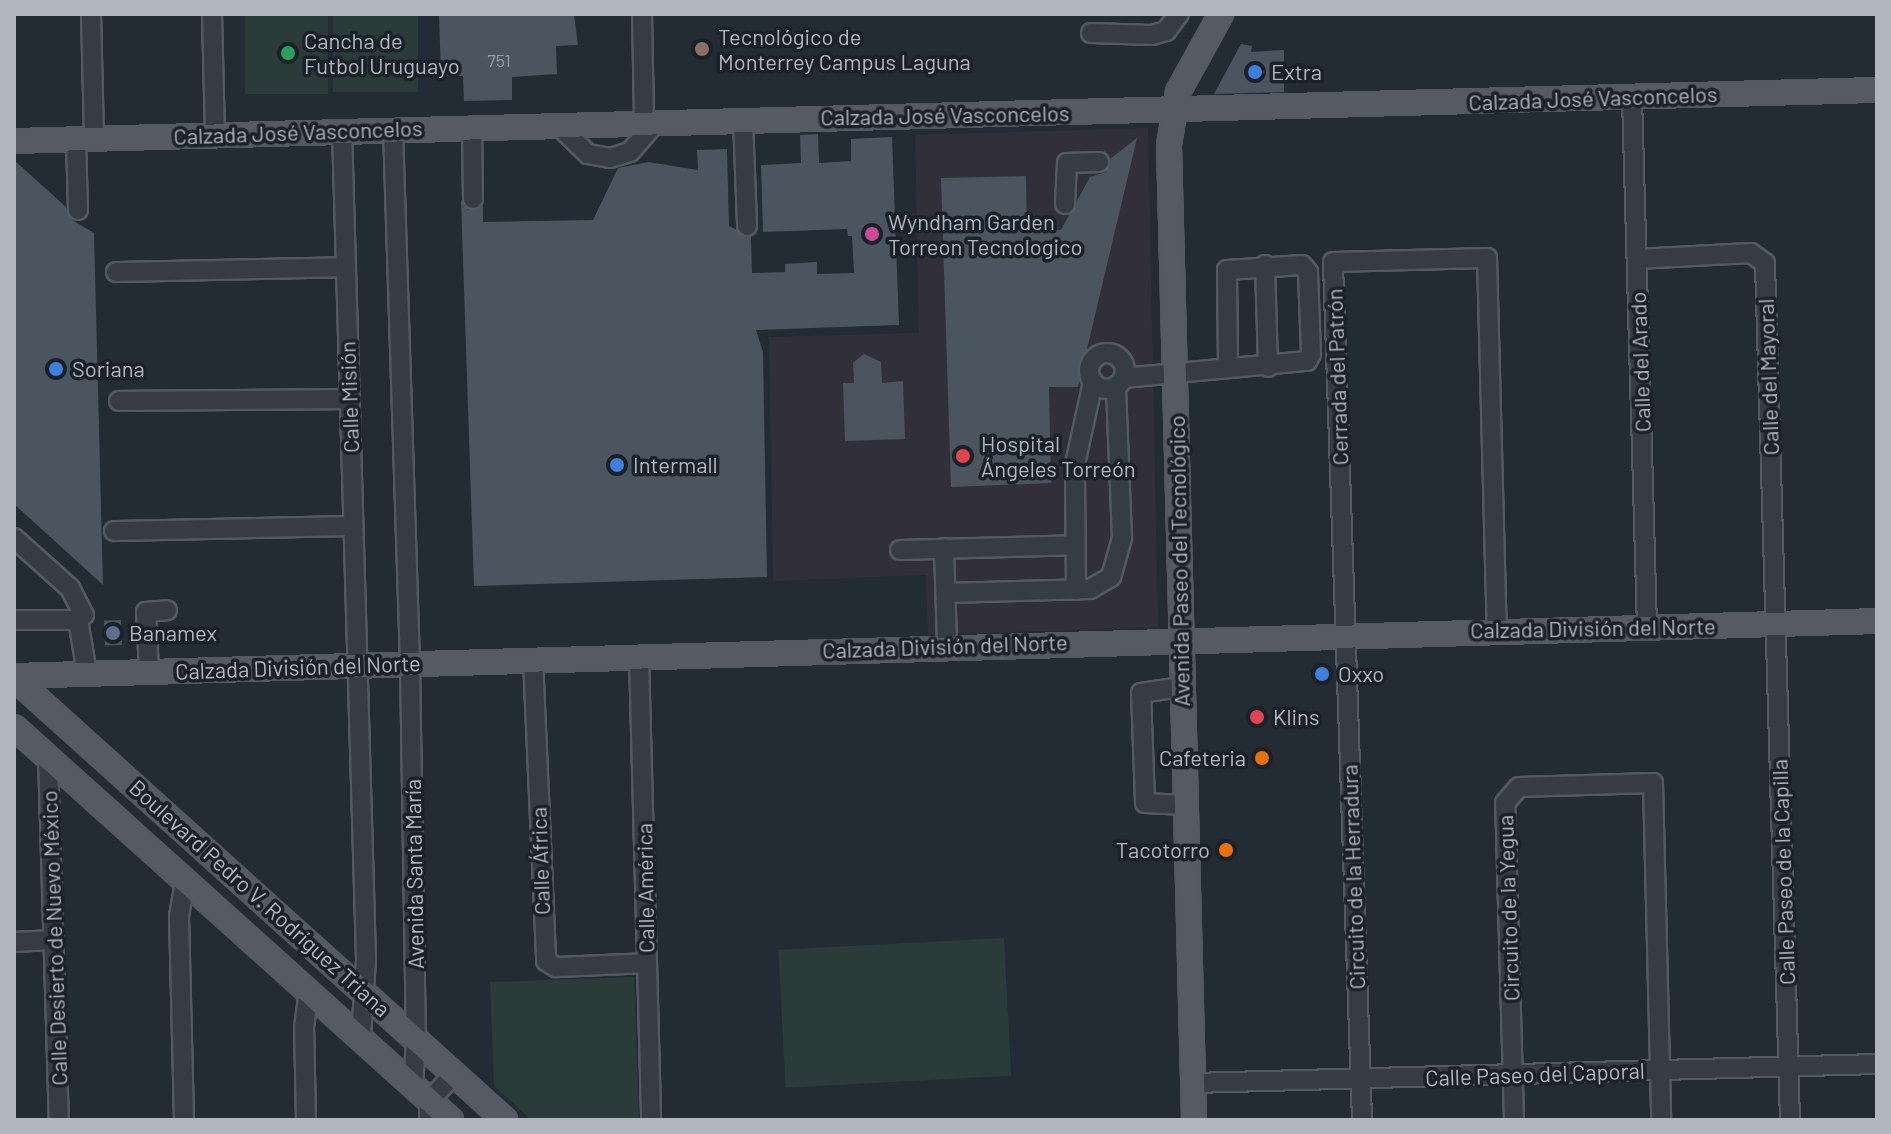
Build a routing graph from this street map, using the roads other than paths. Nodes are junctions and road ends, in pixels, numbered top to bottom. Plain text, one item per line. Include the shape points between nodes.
1 (91, 14) edge
2 (212, 14) edge
3 (642, 14) edge
4 (1179, 14) edge
5 (1221, 14) edge
6 (1091, 33) dead end
7 (1877, 90) edge
8 (1632, 97) junction
9 (1172, 110) junction
10 (743, 120) junction
11 (650, 122) junction
12 (558, 125) junction
13 (472, 127) junction
14 (393, 129) junction
15 (342, 130) junction
16 (215, 134) junction
17 (85, 139) junction
18 (14, 141) edge
19 (1099, 162) dead end
20 (473, 199) dead end
21 (1065, 204) dead end
22 (78, 210) dead end
23 (747, 226) dead end
24 (1637, 259) junction
25 (1265, 265) junction
26 (346, 267) junction
27 (116, 272) dead end
28 (1120, 358) junction
29 (1268, 367) junction
30 (1228, 368) junction
31 (1174, 372) junction
32 (1093, 382) junction
33 (1119, 382) junction
34 (349, 399) junction
35 (119, 401) dead end
36 (353, 526) junction
37 (114, 531) dead end
38 (14, 538) edge
39 (1074, 545) junction
40 (944, 548) junction
41 (900, 550) dead end
42 (1076, 590) junction
43 (946, 593) junction
44 (167, 610) dead end
45 (14, 620) edge
46 (78, 620) junction
47 (1877, 621) edge
48 (1776, 623) junction
49 (1647, 626) junction
50 (1497, 630) junction
51 (1344, 634) junction
52 (1180, 639) junction
53 (947, 646) junction
54 (639, 656) junction
55 (533, 659) junction
56 (410, 663) junction
57 (356, 665) junction
58 (149, 671) junction
59 (87, 673) junction
60 (14, 677) edge
61 (1181, 687) junction
62 (14, 727) edge
63 (48, 756) junction
64 (1185, 805) junction
65 (185, 883) junction
66 (54, 940) junction
67 (14, 942) edge
68 (646, 963) junction
69 (309, 991) junction
70 (363, 991) junction
71 (361, 1038) junction
72 (416, 1040) junction
73 (1877, 1064) edge
74 (1789, 1067) junction
75 (1659, 1070) junction
76 (454, 1074) junction
77 (1513, 1074) junction
78 (1361, 1079) junction
79 (1193, 1083) junction
80 (424, 1102) edge
81 (59, 1120) edge
82 (184, 1120) edge
83 (306, 1120) edge
84 (451, 1120) edge
85 (505, 1120) edge
86 (651, 1120) edge
87 (1194, 1120) edge
88 (1362, 1120) edge
89 (1514, 1120) edge
90 (1661, 1120) edge
91 (1790, 1120) edge

1 - 17 street
2 - 16 street
3 - 11 street
4 - 6 street via 1166,31 1152,35
5 - 9 main road, Avenida Paseo del Tecnológico
7 - 8 main road, Calzada José Vasconcelos
8 - 9 main road, Calzada José Vasconcelos
8 - 24 street, Calle del Arado
9 - 10 main road, Calzada José Vasconcelos
9 - 31 main road, Avenida Paseo del Tecnológico
10 - 11 main road, Calzada José Vasconcelos
10 - 23 street
11 - 12 main road, Calzada José Vasconcelos
11 - 12 street via 630,152 610,158 588,154
12 - 13 main road, Calzada José Vasconcelos
13 - 14 main road, Calzada José Vasconcelos
13 - 20 street
14 - 15 main road, Calzada José Vasconcelos
14 - 56 street
15 - 16 main road, Calzada José Vasconcelos
15 - 26 street, Calle Misión
16 - 17 main road, Calzada José Vasconcelos
17 - 18 main road, Calzada José Vasconcelos
17 - 22 street
19 - 21 street via 1067,163
24 - 48 street, Calle del Mayoral via 1751,253 1765,263
24 - 49 street, Calle del Arado
25 - 29 street
25 - 29 street via 1294,263 1308,272 1311,354 1299,365
25 - 30 street via 1231,267 1223,275
26 - 27 street
26 - 34 street, Calle Misión
28 - 31 street via 1131,367
28 - 32 street via 1103,353 1095,357 1089,373
28 - 33 street
29 - 30 street
30 - 31 street
31 - 33 street
31 - 52 main road, Avenida Paseo del Tecnológico
32 - 33 street
32 - 39 street via 1075,464
33 - 42 street via 1122,551 1101,585
34 - 35 street
34 - 36 street, Calle Misión
36 - 37 street
36 - 57 street, Calle Misión
38 - 46 street via 81,601 84,615
39 - 40 street
39 - 42 street
40 - 41 street
40 - 43 street
42 - 43 street
43 - 53 street
44 - 58 street via 146,612
45 - 46 street
46 - 59 street
47 - 48 main road, Calzada División del Norte
48 - 49 main road, Calzada División del Norte
48 - 74 street, Calle Paseo de la Capilla
49 - 50 main road, Calzada División del Norte
50 - 51 main road, Calzada División del Norte
50 - 51 street, Cerrada del Patrón via 1487,258 1333,262
51 - 52 main road, Calzada División del Norte
51 - 78 street, Circuito de la Herradura
52 - 53 main road, Calzada División del Norte
52 - 61 main road, Avenida Paseo del Tecnológico
53 - 54 main road, Calzada División del Norte
54 - 55 main road, Calzada División del Norte
54 - 68 street, Calle América
55 - 56 main road, Calzada División del Norte
55 - 68 street, Calle África via 546,961 556,967
56 - 57 main road, Calzada División del Norte
56 - 72 street, Avenida Santa María
57 - 58 main road, Calzada División del Norte
57 - 70 street
58 - 59 main road, Calzada División del Norte
59 - 60 main road, Calzada División del Norte
60 - 70 main road, Boulevard Pedro V. Rodríguez Triana
61 - 64 main road, Avenida Paseo del Tecnológico
61 - 64 street via 1142,690 1141,708 1145,803
62 - 63 main road, Boulevard Pedro V. Rodríguez Triana
63 - 65 main road, Boulevard Pedro V. Rodríguez Triana
63 - 66 street, Calle Desierto de Nuevo México
64 - 79 main road, Avenida Paseo del Tecnológico
65 - 69 main road, Boulevard Pedro V. Rodríguez Triana
65 - 82 street via 179,916
66 - 67 street
66 - 81 street, Calle Desierto de Nuevo México
68 - 86 street, Calle América
69 - 71 main road, Boulevard Pedro V. Rodríguez Triana
69 - 83 street via 304,1027
70 - 71 street
70 - 72 main road, Boulevard Pedro V. Rodríguez Triana
71 - 80 main road, Boulevard Pedro V. Rodríguez Triana
72 - 76 main road, Boulevard Pedro V. Rodríguez Triana
72 - 80 street, Avenida Santa María
73 - 74 street, Calle Paseo del Caporal
74 - 75 street, Calle Paseo del Caporal
74 - 91 street, Calle Paseo de la Capilla
75 - 77 street, Calle Paseo del Caporal
75 - 77 street, Circuito de la Yegua via 1653,783 1638,783 1519,787 1505,803
75 - 90 street
76 - 80 street
76 - 85 main road, Boulevard Pedro V. Rodríguez Triana
77 - 78 street, Calle Paseo del Caporal
77 - 89 street, Circuito de la Yegua
78 - 79 street, Calle Paseo del Caporal
78 - 88 street, Circuito de la Herradura
79 - 87 main road, Avenida Paseo del Tecnológico
80 - 84 main road, Boulevard Pedro V. Rodríguez Triana

